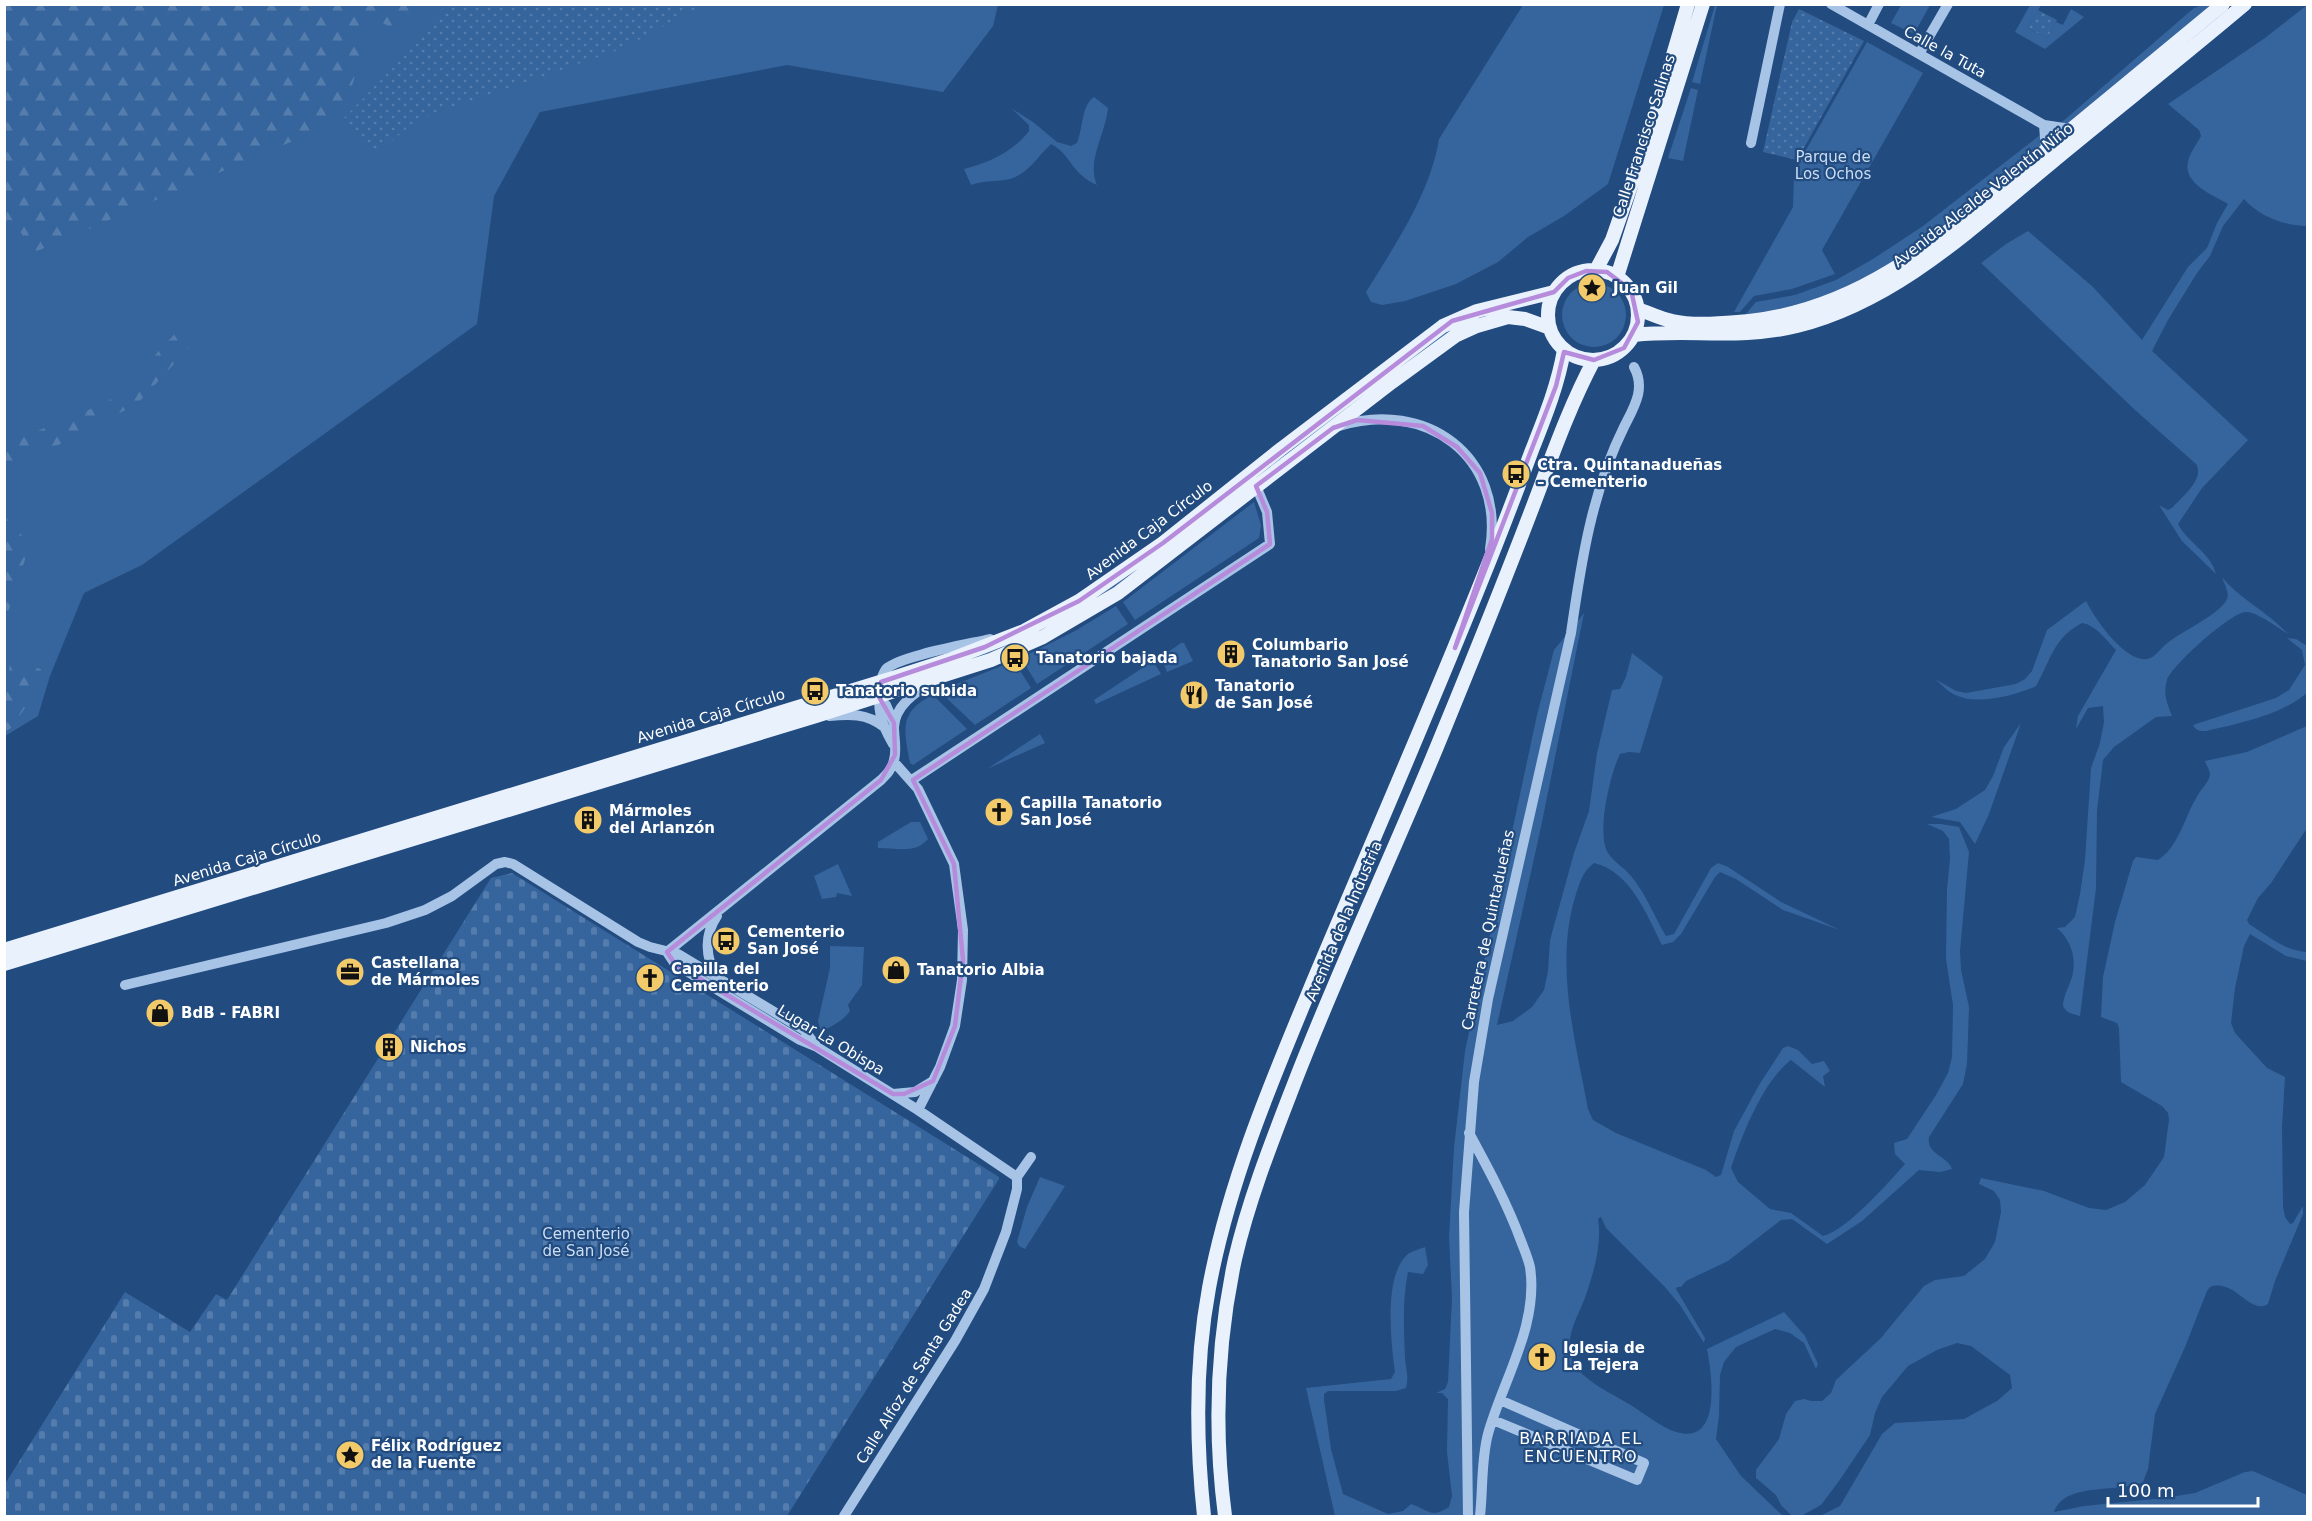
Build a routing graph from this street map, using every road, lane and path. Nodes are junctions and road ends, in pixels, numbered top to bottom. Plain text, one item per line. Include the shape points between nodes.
1 (1688, 4) edge
2 (1702, 4) edge
3 (1780, 4) edge
4 (1832, 4) edge
5 (1879, 4) edge
6 (1948, 4) edge
7 (2223, 4) edge
8 (2245, 4) edge
9 (1868, 25) junction
10 (1919, 54) junction
11 (2044, 125) junction
12 (2071, 129) junction
13 (1751, 142) dead end
14 (2046, 150) junction
15 (1596, 270) junction
16 (1617, 277) junction
17 (1554, 292) junction
18 (1638, 309) junction
19 (1550, 328) junction
20 (1634, 335) junction
21 (1564, 350) junction
22 (1594, 360) junction
23 (1634, 367) dead end
24 (1333, 428) junction
25 (1256, 486) junction
26 (1455, 648) junction
27 (972, 667) junction
28 (881, 682) junction
29 (867, 686) junction
30 (879, 697) junction
31 (816, 716) junction
32 (889, 725) junction
33 (894, 762) junction
34 (912, 780) junction
35 (720, 911) junction
36 (4, 950) edge
37 (667, 952) junction
38 (4, 963) edge
39 (717, 977) junction
40 (125, 985) dead end
41 (817, 1047) junction
42 (933, 1081) junction
43 (893, 1094) junction
44 (918, 1110) junction
45 (1469, 1133) junction
46 (1031, 1157) dead end
47 (1017, 1177) junction
48 (1500, 1400) junction
49 (1493, 1420) junction
50 (844, 1516) edge
51 (1204, 1516) edge
52 (1226, 1516) edge
53 (1468, 1516) edge
54 (1480, 1516) edge

1 - 15 main road, Calle Francisco Salinas via 1654,120 1612,240
2 - 16 main road, Calle Francisco Salinas
3 - 13 street
4 - 9 street, Calle la Tuta
5 - 9 street
6 - 10 street
7 - 12 main road, Avenida Alcalde Valentín Niño
8 - 20 main road, Avenida Alcalde Valentín Niño via 1985,218 1885,291 1843,312 1779,331 1743,335
9 - 10 street, Calle la Tuta
10 - 11 street, Calle la Tuta
11 - 12 street, Calle la Tuta
11 - 14 street
12 - 14 main road, Avenida Alcalde Valentín Niño
14 - 18 main road, Avenida Alcalde Valentín Niño via 1903,264 1832,301 1788,315 1729,322 1671,321
15 - 16 main road
15 - 17 main road via 1577,273
16 - 18 main road via 1631,290
17 - 19 main road via 1549,304
17 - 28 main road, Avenida Caja Círculo via 1477,311 1443,326 1132,566 1062,612 1024,631
18 - 20 main road
19 - 21 main road
19 - 24 main road, Avenida Caja Círculo via 1508,317 1467,331 1449,340
20 - 22 main road via 1617,353
21 - 22 main road
21 - 26 main road, Avenida de la Industria via 1556,386
22 - 52 main road, Avenida de la Industria via 1577,393 1442,735 1311,1041 1247,1214 1230,1290 1220,1375 1219,1451
23 - 45 street, Carretera de Quintadueñas via 1640,392 1608,459 1580,571 1571,633 1488,999
24 - 25 main road, Avenida Caja Círculo
24 - 26 street, Avenida de la Industria via 1367,419 1414,423 1457,447 1479,473 1489,494 1492,513 1490,554
25 - 27 main road, Avenida Caja Círculo via 1098,606 1042,637
25 - 34 street via 1267,512 1270,544
26 - 51 main road, Avenida de la Industria via 1300,1014 1229,1205 1209,1288 1201,1359 1199,1429
27 - 30 main road, Avenida Caja Círculo
27 - 32 street via 921,689
28 - 29 main road, Avenida Caja Círculo
28 - 30 street
29 - 30 street
29 - 36 main road, Avenida Caja Círculo
30 - 31 main road, Avenida Caja Círculo
30 - 32 street via 886,705
31 - 32 street via 862,716
31 - 38 main road, Avenida Caja Círculo
32 - 33 street
33 - 34 street
33 - 35 street via 873,788
34 - 42 street via 954,864 963,930 958,1010
35 - 37 street
35 - 39 street via 709,931 708,942
37 - 39 street via 678,954
37 - 40 street, Lugar La Obispa via 638,942 505,862 496,864 452,896 395,920
37 - 41 street, Lugar La Obispa via 675,964
39 - 41 street via 804,1030
41 - 43 street, Lugar La Obispa
42 - 43 street via 915,1092
42 - 44 street
43 - 44 street, Lugar La Obispa
44 - 47 street, Lugar La Obispa
45 - 48 street via 1493,1177 1530,1265 1532,1292 1528,1314
45 - 53 street, Carretera de Quintadueñas via 1464,1212
46 - 47 street
47 - 50 street, Calle Alfoz de Santa Gadea via 1006,1232 984,1289
48 - 49 street
48 - 49 street via 1644,1463 1637,1480
49 - 54 street via 1485,1445

